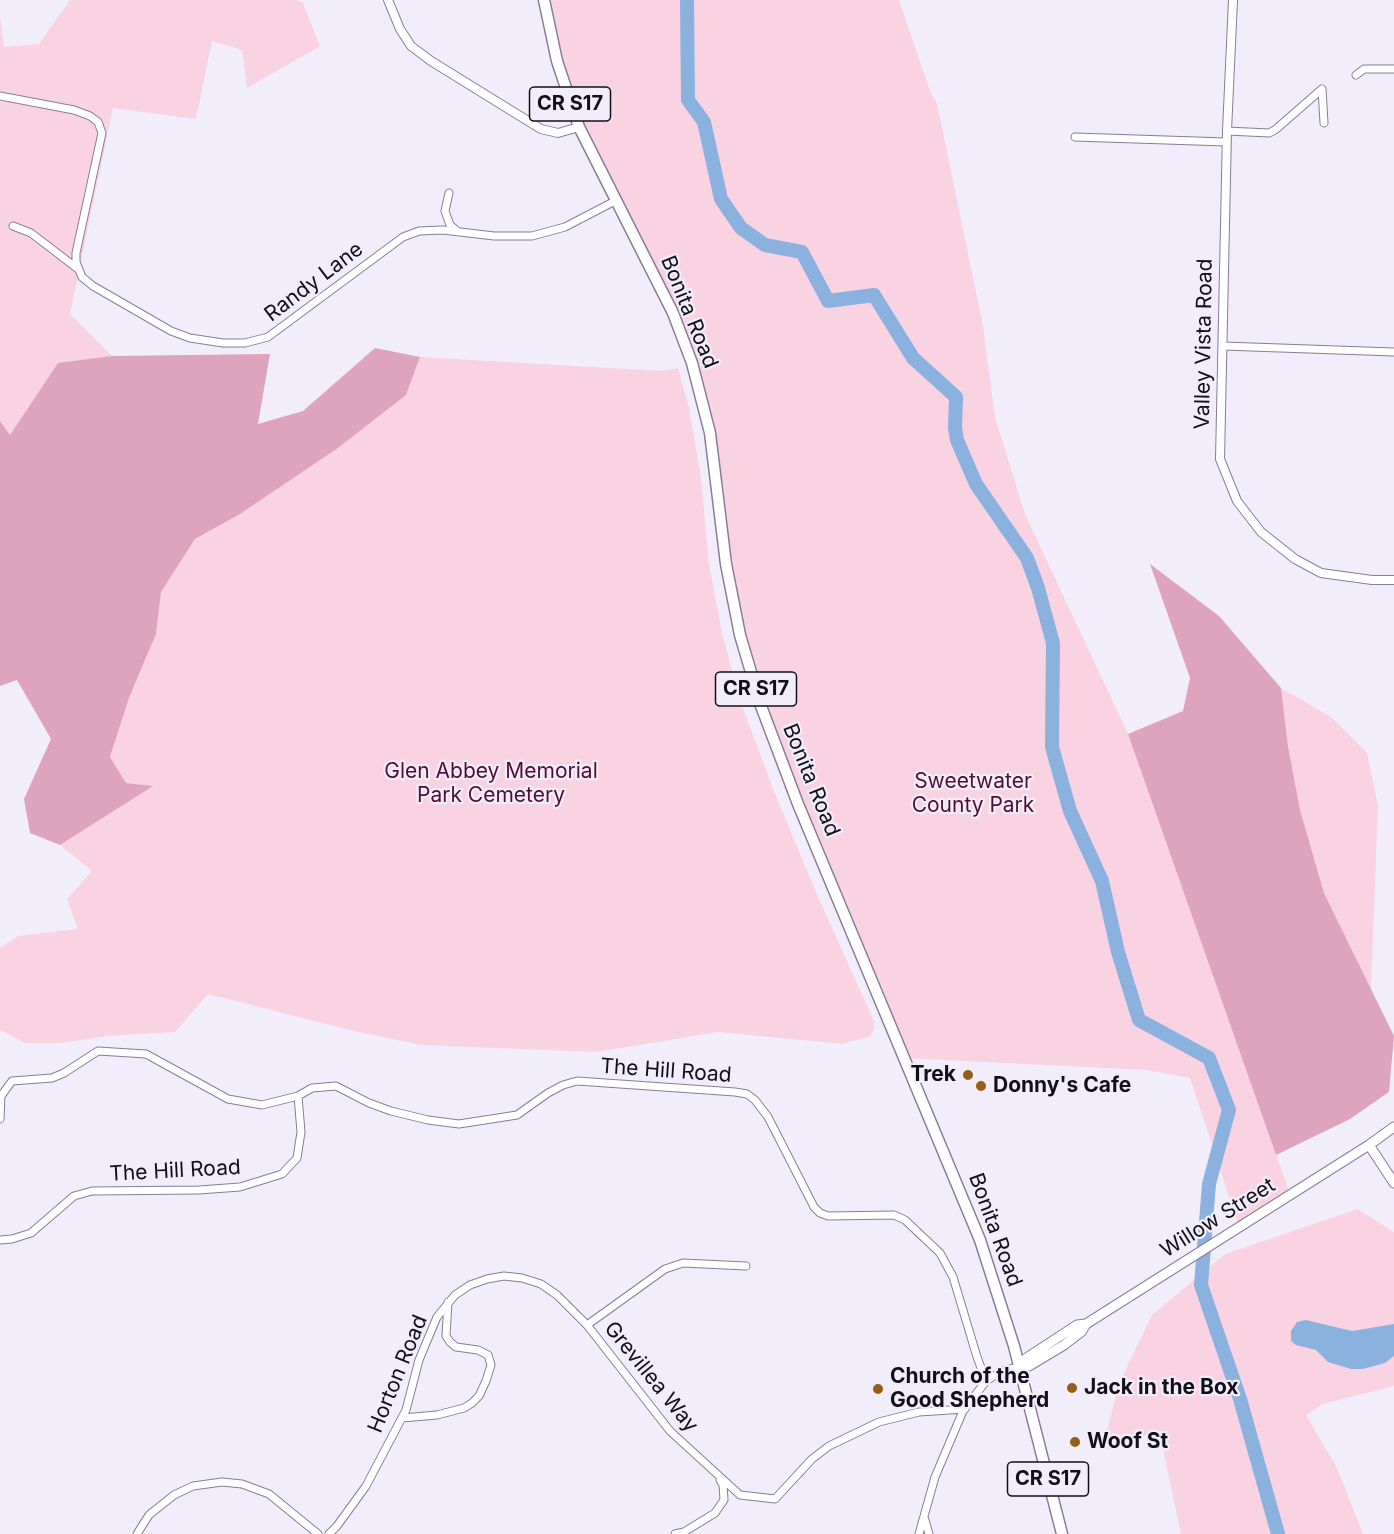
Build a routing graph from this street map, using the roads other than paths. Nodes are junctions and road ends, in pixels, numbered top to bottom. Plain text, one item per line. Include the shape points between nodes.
1 (388, 0) edge
2 (544, 0) edge
3 (1233, 0) edge
4 (1394, 69) edge
5 (1356, 75) dead end
6 (0, 96) edge
7 (1324, 123) dead end
8 (579, 126) junction
9 (1227, 131) junction
10 (1075, 137) dead end
11 (1226, 142) junction
12 (448, 193) dead end
13 (615, 201) junction
14 (13, 226) dead end
15 (457, 231) junction
16 (80, 270) junction
17 (1223, 346) junction
18 (1394, 352) edge
19 (1394, 580) edge
20 (298, 1096) junction
21 (0, 1119) edge
22 (1394, 1127) edge
23 (1369, 1145) junction
24 (1394, 1183) edge
25 (0, 1240) edge
26 (746, 1266) dead end
27 (448, 1302) junction
28 (587, 1325) junction
29 (1019, 1367) junction
30 (986, 1381) junction
31 (965, 1409) junction
32 (402, 1418) junction
33 (718, 1476) junction
34 (924, 1517) junction
35 (137, 1534) edge
36 (318, 1534) edge
37 (329, 1534) edge
38 (675, 1534) edge
39 (919, 1534) edge
40 (929, 1534) edge
41 (1062, 1534) edge

1 - 8 street via 411,46 431,61 541,129 558,133
2 - 8 main road, Bonita Road / CR S17 via 557,61
3 - 9 street, Valley Vista Road
4 - 5 street via 1364,69
6 - 16 street via 74,110 98,122 102,134 76,253
7 - 9 street via 1322,89 1269,133
8 - 13 main road, Bonita Road / CR S17
9 - 11 street, Valley Vista Road
10 - 11 street
11 - 17 street, Valley Vista Road
12 - 15 street via 446,211 450,225
13 - 15 street, Randy Lane via 565,227 532,236
13 - 29 main road, Bonita Road / CR S17 via 673,313 692,363 710,433 726,564 738,625 761,706 980,1240
14 - 16 street, Randy Lane via 31,233
15 - 16 street, Randy Lane via 426,230 403,237 268,337 245,343 190,338 171,331 93,286
17 - 18 street
17 - 19 street, Valley Vista Road via 1220,459 1237,501 1261,532 1295,559 1321,573
20 - 21 street, The Hill Road via 262,1105 228,1099 146,1054 98,1051 52,1078 12,1081 1,1096
20 - 25 street, The Hill Road via 301,1132 297,1158 282,1174 240,1187 92,1191 74,1196 31,1233
20 - 30 street, The Hill Road via 312,1088 336,1086 391,1111 459,1124 517,1115 548,1093 577,1081 747,1094 768,1117 820,1213 894,1215 905,1220 940,1253 953,1277
22 - 23 main road, Willow Street
23 - 24 main road
23 - 29 main road, Willow Street via 1086,1324 1077,1325
26 - 28 street, Grevillea Way via 683,1263 665,1269
27 - 28 street, Horton Road via 478,1281 522,1278 549,1289
27 - 32 street, Horton Road via 424,1345
27 - 32 street via 446,1336 456,1347 488,1354 490,1371 479,1396 464,1408
28 - 33 street, Grevillea Way via 670,1431
29 - 30 street
29 - 41 main road, Bonita Road / CR S17
30 - 31 street
31 - 33 street, Grevillea Way via 919,1412 879,1422 829,1446 775,1499 740,1495
31 - 34 street via 935,1477
32 - 37 street, Horton Road via 366,1486
33 - 38 street via 724,1500 715,1512
34 - 39 street
34 - 40 street
35 - 36 street via 149,1515 174,1494 193,1486 222,1482 242,1484 269,1494

